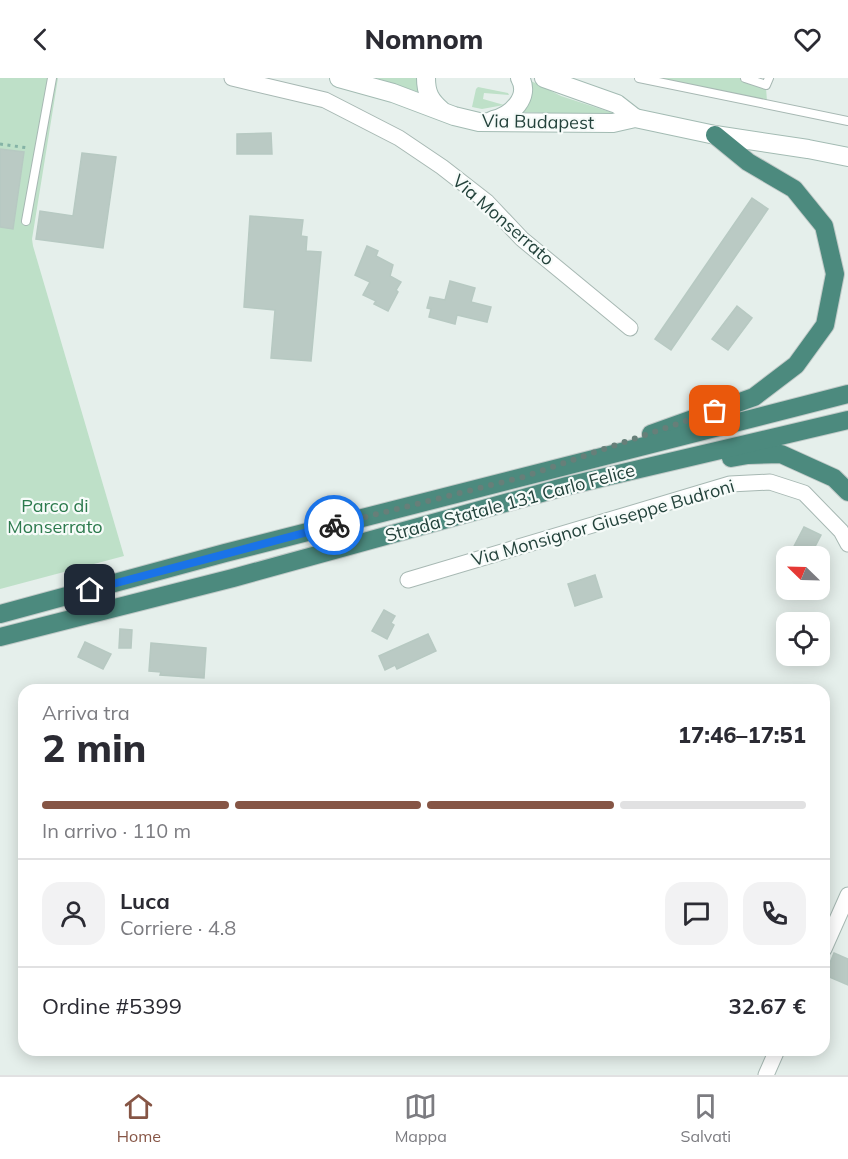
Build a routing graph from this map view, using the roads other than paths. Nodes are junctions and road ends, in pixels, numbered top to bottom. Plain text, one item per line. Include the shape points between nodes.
1 (52, 78) edge
2 (232, 78) edge
3 (339, 78) edge
4 (426, 78) edge
5 (520, 78) edge
6 (544, 78) edge
7 (639, 78) edge
8 (745, 78) edge
9 (769, 78) edge
10 (441, 110) junction
11 (635, 118) junction
12 (489, 121) junction
13 (848, 121) edge
14 (715, 135) junction
15 (848, 157) edge
16 (26, 221) dead end
17 (630, 328) dead end
18 (848, 394) edge
19 (848, 420) edge
20 (523, 477) junction
21 (567, 486) junction
22 (848, 492) edge
23 (848, 544) edge
24 (408, 580) dead end
25 (0, 614) edge
26 (0, 637) edge
27 (848, 895) edge
28 (830, 936) edge
29 (774, 1056) edge
30 (766, 1075) edge

1 - 16 lane
2 - 17 street, Via Monserrato via 325,100 399,138 487,202 522,239
3 - 10 main road, Via Budapest
4 - 10 main road via 427,93
5 - 12 main road via 523,91 515,108 508,115
6 - 11 main road, Via Budapest via 617,104
7 - 13 lane
8 - 9 lane via 766,85
10 - 12 main road, Via Budapest via 468,120
11 - 12 main road, Via Budapest via 613,123
11 - 14 main road, Via Budapest
14 - 15 main road, Via Budapest
14 - 20 highway via 748,162 794,189 824,226 835,274 825,325 796,365 754,397
18 - 20 highway, Strada Statale 131 Carlo Felice
19 - 21 highway, Strada Statale 131 Carlo Felice
20 - 25 highway, Strada Statale 131 Carlo Felice
21 - 22 highway via 748,455 781,454 834,478
21 - 26 highway, Strada Statale 131 Carlo Felice
23 - 24 street, Via Monsignor Giuseppe Budroni via 841,531 804,494 770,482 730,484
27 - 28 street
29 - 30 street

